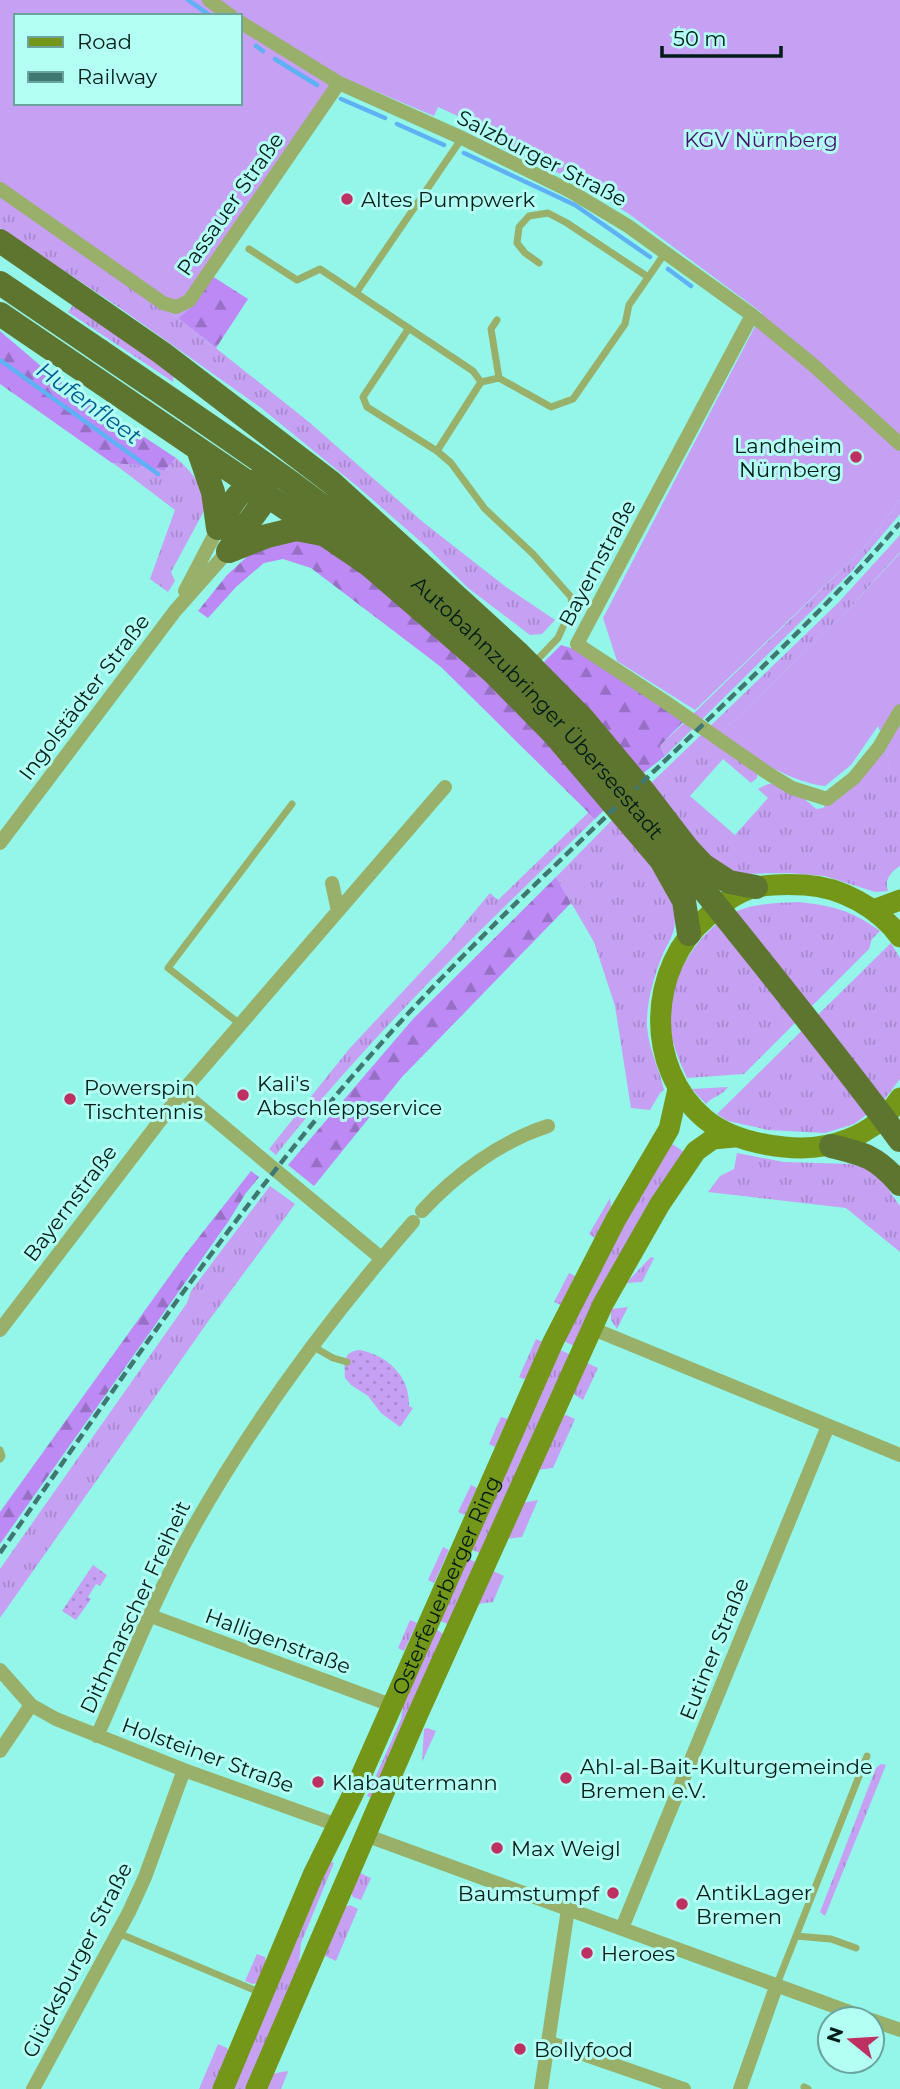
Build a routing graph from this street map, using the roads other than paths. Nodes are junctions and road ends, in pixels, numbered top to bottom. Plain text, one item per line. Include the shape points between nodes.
1 (209, 0) edge
2 (228, 14) edge
3 (242, 23) edge
4 (339, 83) junction
5 (462, 138) junction
6 (0, 189) edge
7 (0, 241) edge
8 (249, 249) dead end
9 (665, 253) junction
10 (539, 263) dead end
11 (648, 277) junction
12 (0, 283) edge
13 (356, 293) junction
14 (0, 314) edge
15 (752, 315) junction
16 (497, 320) dead end
17 (409, 328) junction
18 (499, 378) junction
19 (481, 382) junction
20 (265, 430) junction
21 (900, 444) edge
22 (198, 449) junction
23 (438, 451) junction
24 (332, 483) junction
25 (261, 484) junction
26 (218, 528) junction
27 (324, 534) junction
28 (228, 551) junction
29 (175, 611) junction
30 (531, 666) junction
31 (900, 711) edge
32 (446, 787) dead end
33 (292, 804) dead end
34 (0, 843) edge
35 (332, 884) dead end
36 (756, 887) junction
37 (900, 900) edge
38 (873, 910) junction
39 (338, 911) junction
40 (689, 934) junction
41 (900, 937) edge
42 (240, 1024) junction
43 (678, 1089) junction
44 (182, 1092) junction
45 (900, 1098) edge
46 (548, 1126) dead end
47 (734, 1137) junction
48 (900, 1140) edge
49 (831, 1146) junction
50 (900, 1184) edge
51 (381, 1258) junction
52 (591, 1328) junction
53 (0, 1330) edge
54 (312, 1346) junction
55 (347, 1362) dead end
56 (828, 1426) junction
57 (0, 1450) edge
58 (900, 1455) edge
59 (0, 1459) edge
60 (151, 1616) junction
61 (427, 1623) junction
62 (454, 1634) junction
63 (0, 1670) edge
64 (32, 1705) junction
65 (391, 1705) junction
66 (97, 1736) junction
67 (0, 1752) edge
68 (867, 1756) dead end
69 (184, 1770) junction
70 (337, 1825) junction
71 (365, 1835) junction
72 (568, 1909) junction
73 (622, 1928) junction
74 (118, 1933) junction
75 (796, 1936) junction
76 (856, 1948) dead end
77 (777, 1984) junction
78 (264, 1994) junction
79 (833, 2005) edge
80 (548, 2042) junction
81 (33, 2089) edge
82 (223, 2089) edge
83 (256, 2089) edge
84 (541, 2089) edge
85 (684, 2089) edge
86 (740, 2089) edge

1 - 2 street
3 - 4 street, Salzburger Straße
4 - 5 street, Salzburger Straße
4 - 6 street, Passauer Straße via 189,301 176,307 163,303
5 - 9 street, Salzburger Straße via 570,191
5 - 13 lane
7 - 20 highway
8 - 13 lane via 297,280 320,269
9 - 11 lane
9 - 15 street, Salzburger Straße
10 - 11 lane via 517,243 519,228 529,216 548,213
11 - 18 lane via 629,305 625,324 573,399 551,407
12 - 48 highway, Autobahnzubringer Überseestadt, bridge via 324,507 450,611 588,750 651,824
13 - 17 lane
14 - 22 highway
15 - 21 street, Salzburger Straße
15 - 31 street, Bayernstraße via 578,644 766,772 792,788 827,799 853,778 879,747
16 - 18 lane via 491,329
17 - 19 lane via 473,371
17 - 23 lane via 363,397 368,407
18 - 19 lane
19 - 23 lane
20 - 24 highway
20 - 25 highway
22 - 25 highway
22 - 26 highway via 213,492
23 - 30 lane via 485,509 571,597 572,607 558,638
24 - 25 highway via 301,476
24 - 30 highway
25 - 26 highway via 233,499
25 - 27 highway
25 - 28 highway via 256,513
26 - 29 street, Ingolstädter Straße
27 - 28 highway via 296,529
27 - 40 highway via 368,564 494,673 554,734 661,860 684,901
28 - 29 street, Ingolstädter Straße
29 - 34 street, Ingolstädter Straße
30 - 36 highway via 584,720 703,865 729,882
32 - 39 street, Bayernstraße
33 - 42 lane via 168,968
35 - 39 street
36 - 38 main road via 816,886
36 - 40 main road via 718,908
37 - 38 main road
38 - 41 main road
39 - 42 street, Bayernstraße
40 - 43 main road via 672,960 659,1020 664,1052
42 - 44 street, Bayernstraße
43 - 47 main road via 705,1119
43 - 61 main road, Osterfeuerberger Ring via 669,1129 610,1229 553,1342
44 - 51 street
44 - 53 street, Bayernstraße
45 - 49 main road via 876,1123
46 - 51 street, Dithmarscher Freiheit via 520,1135 451,1183
47 - 49 main road via 786,1148
47 - 52 main road, Osterfeuerberger Ring via 713,1139 696,1151 641,1235
49 - 50 highway via 863,1153 884,1166
51 - 54 street, Dithmarscher Freiheit
52 - 56 street
52 - 62 main road, Osterfeuerberger Ring
54 - 55 lane
54 - 60 street, Dithmarscher Freiheit via 224,1475
56 - 58 street
56 - 73 street, Eutiner Straße
57 - 59 lane
60 - 65 street, Halligenstraße
60 - 66 street, Dithmarscher Freiheit
61 - 62 main road
61 - 65 main road, Osterfeuerberger Ring
62 - 71 main road, Osterfeuerberger Ring
63 - 64 street, Holsteiner Straße
64 - 66 street, Holsteiner Straße
64 - 67 street
65 - 70 main road, Osterfeuerberger Ring
66 - 69 street, Holsteiner Straße
68 - 75 lane
69 - 70 street, Holsteiner Straße
69 - 74 street, Glücksburger Straße via 145,1877
70 - 71 main road
70 - 78 main road, Osterfeuerberger Ring
71 - 72 street
71 - 83 main road, Osterfeuerberger Ring
72 - 73 street
72 - 80 street
73 - 77 street
74 - 78 lane
74 - 81 street, Glücksburger Straße
75 - 76 lane via 831,1939
75 - 77 lane
77 - 79 street
77 - 86 street
78 - 82 main road, Osterfeuerberger Ring
80 - 84 street
80 - 85 street

